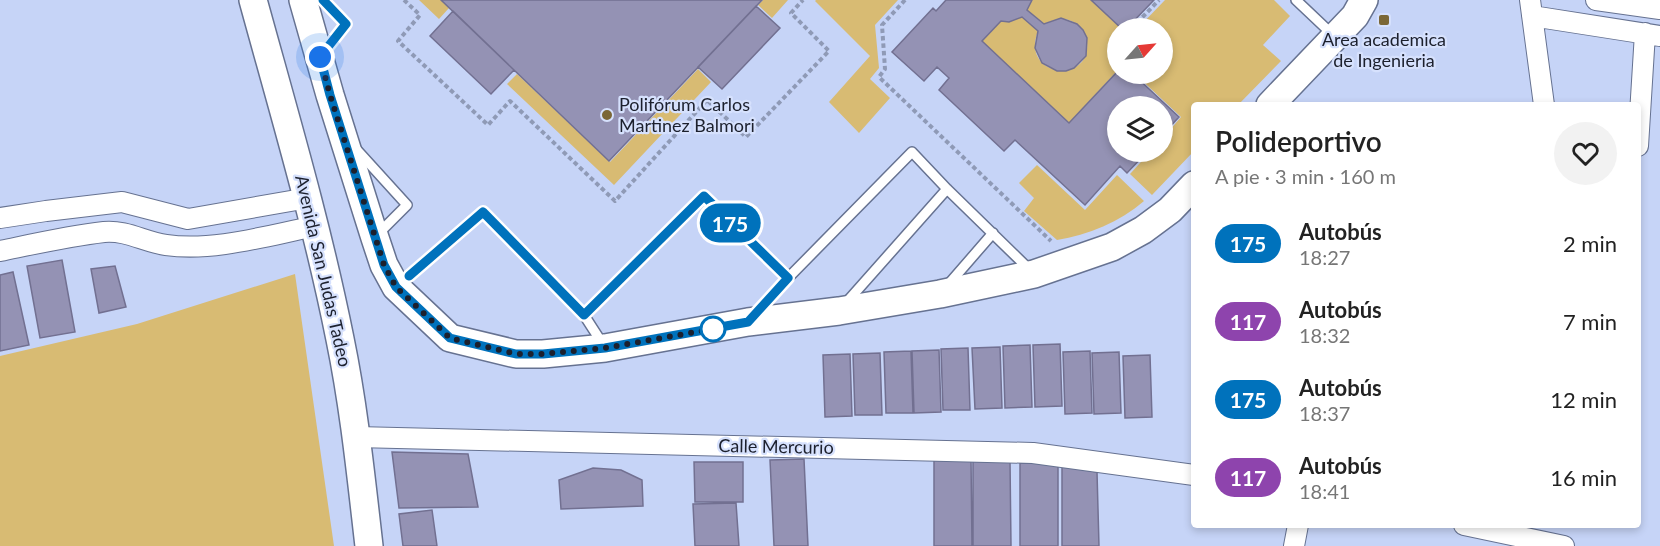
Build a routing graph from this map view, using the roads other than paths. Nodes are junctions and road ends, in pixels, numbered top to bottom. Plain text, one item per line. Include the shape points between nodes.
1 (253, 0) edge
2 (303, 0) edge
3 (323, 0) edge
4 (1296, 0) edge
5 (1364, 0) edge
6 (1596, 0) edge
7 (1531, 8) edge
8 (1660, 9) edge
9 (1652, 34) edge
10 (1335, 37) junction
11 (320, 57) junction
12 (1273, 102) edge
13 (1544, 102) edge
14 (1641, 122) edge
15 (343, 135) junction
16 (1191, 188) edge
17 (947, 189) junction
18 (308, 198) junction
19 (0, 218) edge
20 (316, 226) junction
21 (993, 233) junction
22 (375, 238) junction
23 (0, 251) edge
24 (1035, 274) junction
25 (788, 278) junction
26 (396, 287) junction
27 (940, 294) junction
28 (839, 311) junction
29 (584, 315) junction
30 (748, 322) junction
31 (605, 348) junction
32 (356, 437) junction
33 (1191, 476) edge
34 (1297, 528) edge
35 (1478, 528) edge
36 (369, 546) edge
37 (1294, 546) edge
38 (1564, 546) edge

1 - 18 street, Avenida San Judas Tadeo
2 - 11 street
3 - 11 lane via 346,24
4 - 10 lane
5 - 10 street
6 - 8 street
7 - 9 street
7 - 13 street
9 - 14 street
10 - 12 street
11 - 15 street
15 - 22 street
15 - 22 lane via 407,205
16 - 24 street via 1143,230 1112,247
17 - 21 lane
17 - 25 lane via 912,152
17 - 28 lane
18 - 19 street via 188,219 122,202
18 - 20 street, Avenida San Judas Tadeo
20 - 23 street via 195,246 165,245 128,233 106,232
20 - 32 street, Avenida San Judas Tadeo
21 - 24 lane
21 - 27 lane
22 - 26 street
24 - 27 street
25 - 29 lane via 704,196
25 - 30 lane
26 - 29 lane via 483,212
26 - 31 street via 450,338 516,354
27 - 28 street
28 - 30 street
29 - 31 lane
30 - 31 street
32 - 33 street, Calle Mercurio via 1033,453
32 - 36 street, Avenida San Judas Tadeo
34 - 37 street
35 - 38 street

